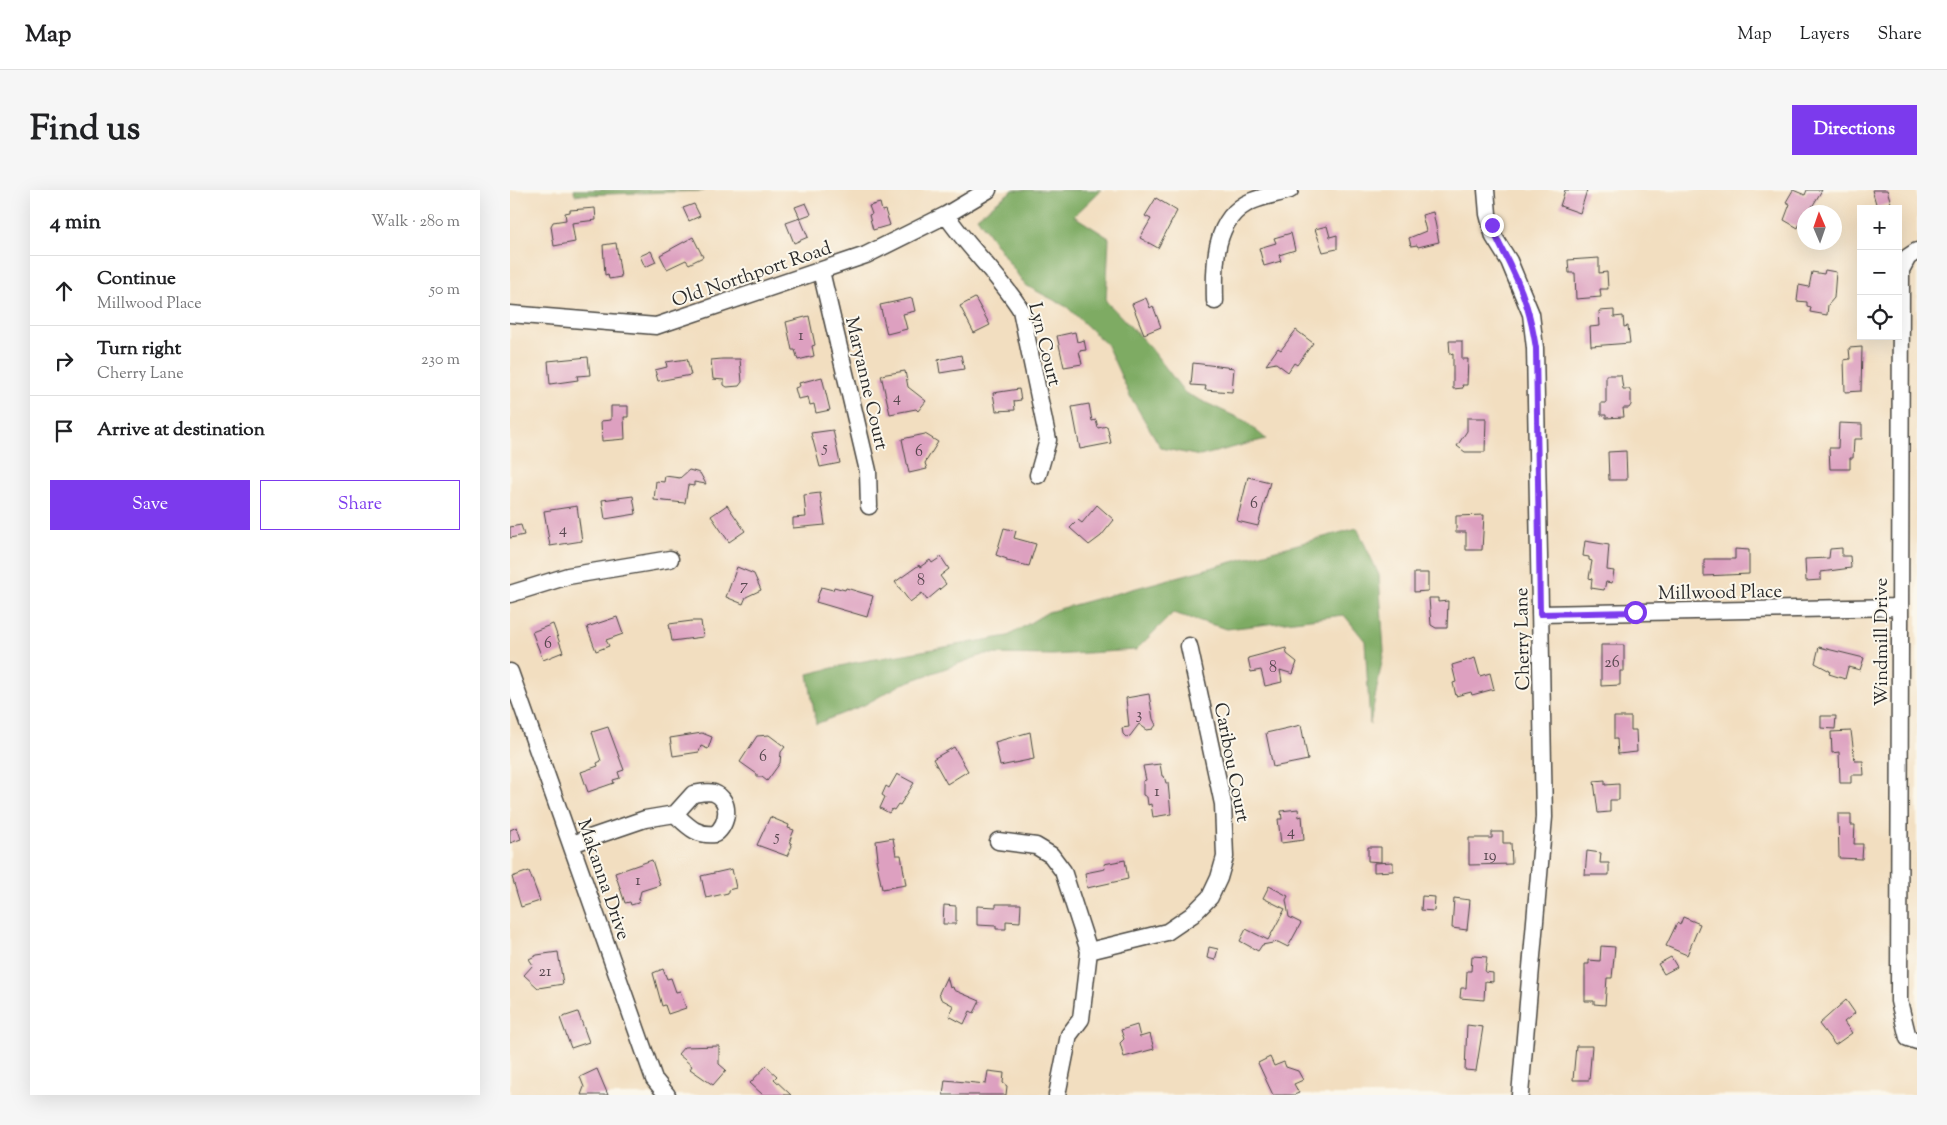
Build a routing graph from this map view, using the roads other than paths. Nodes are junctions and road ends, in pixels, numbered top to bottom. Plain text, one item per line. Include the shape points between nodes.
1 (988, 190) edge
2 (1290, 190) edge
3 (1486, 190) edge
4 (946, 215) junction
5 (1917, 251) edge
6 (821, 271) junction
7 (1215, 301) dead end
8 (510, 314) edge
9 (1038, 475) dead end
10 (868, 506) dead end
11 (670, 559) dead end
12 (510, 594) edge
13 (1900, 607) junction
14 (1540, 614) junction
15 (1190, 646) dead end
16 (510, 672) edge
17 (675, 814) dead end
18 (998, 841) dead end
19 (572, 844) junction
20 (1090, 951) junction
21 (1912, 1039) edge
22 (667, 1095) edge
23 (1057, 1095) edge
24 (1520, 1095) edge

1 - 4 street, Old Northport Road
2 - 7 street via 1251,202 1235,212 1226,224 1214,268
3 - 14 street, Cherry Lane via 1494,237 1509,261 1527,305 1536,348
4 - 6 street, Old Northport Road via 866,255
4 - 9 street, Lyn Court via 964,242 1021,310 1048,440
5 - 13 street, Windmill Drive via 1908,257 1901,270
6 - 8 street, Old Northport Road via 656,326
6 - 10 street, Maryanne Court via 868,470
11 - 12 street via 568,576
13 - 14 street, Millwood Place
13 - 21 street, Windmill Drive via 1898,1002
14 - 24 street, Cherry Lane via 1544,817
15 - 20 street, Caribou Court via 1223,804 1226,843 1220,878 1210,897 1192,915 1167,932
16 - 19 street, Makanna Drive
17 - 19 street via 645,819
18 - 20 street via 1036,846 1051,855 1063,871
19 - 22 street, Makanna Drive via 654,1079
20 - 23 street via 1081,1019 1069,1035

